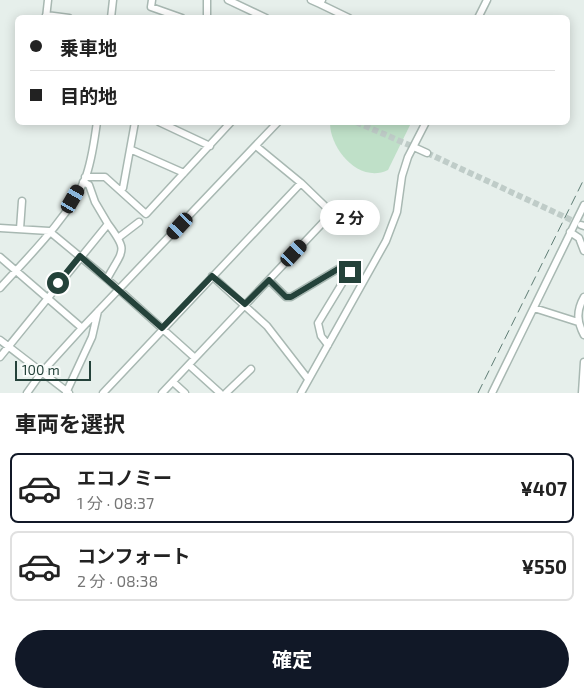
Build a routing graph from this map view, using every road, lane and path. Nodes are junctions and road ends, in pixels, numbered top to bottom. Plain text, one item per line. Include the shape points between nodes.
1 (48, 0) edge
2 (113, 0) edge
3 (152, 0) edge
4 (207, 0) edge
5 (228, 0) edge
6 (249, 0) edge
7 (311, 0) edge
8 (487, 0) edge
9 (321, 2) edge
10 (245, 8) junction
11 (46, 15) edge
12 (111, 15) edge
13 (176, 15) edge
14 (207, 15) edge
15 (260, 15) edge
16 (344, 15) edge
17 (480, 15) edge
18 (97, 125) edge
19 (135, 125) edge
20 (165, 125) edge
21 (228, 125) edge
22 (275, 125) edge
23 (424, 125) edge
24 (210, 146) junction
25 (256, 146) junction
26 (416, 148) tunnel mouth
27 (132, 150) junction
28 (427, 153) tunnel mouth
29 (184, 173) junction
30 (84, 180) junction
31 (301, 182) junction
32 (120, 190) junction
33 (22, 201) dead end
34 (584, 205) edge
35 (139, 222) dead end
36 (582, 222) edge
37 (108, 224) junction
38 (0, 228) edge
39 (20, 229) junction
40 (50, 231) junction
41 (570, 232) junction
42 (118, 238) junction
43 (584, 251) edge
44 (80, 256) junction
45 (0, 258) edge
46 (15, 271) junction
47 (212, 276) junction
48 (107, 279) junction
49 (269, 280) junction
50 (0, 288) edge
51 (120, 290) junction
52 (46, 297) junction
53 (584, 297) edge
54 (245, 304) junction
55 (534, 308) junction
56 (98, 310) junction
57 (578, 322) junction
58 (82, 328) junction
59 (162, 328) junction
60 (584, 335) edge
61 (0, 340) edge
62 (328, 346) junction
63 (7, 347) junction
64 (0, 356) edge
65 (195, 358) junction
66 (584, 362) edge
67 (189, 365) junction
68 (252, 368) dead end
69 (42, 372) junction
70 (308, 379) junction
71 (173, 382) junction
72 (67, 392) edge
73 (27, 393) edge
74 (103, 393) edge
75 (162, 393) edge
76 (184, 393) edge
77 (220, 393) edge
78 (226, 393) edge
79 (301, 393) edge
80 (492, 393) edge
81 (582, 393) edge

1 - 11 street
2 - 12 street
3 - 13 street via 151,7
4 - 14 street
5 - 10 street
6 - 10 street
7 - 9 street
8 - 17 street
9 - 16 street
10 - 15 street
18 - 30 street via 93,152
19 - 27 street
20 - 24 street
21 - 24 street
22 - 25 street
23 - 62 street via 408,157 393,225
24 - 29 street
25 - 31 street
25 - 51 street
26 - 28 street
27 - 29 street
27 - 32 street
29 - 32 street via 146,214
30 - 32 street via 105,177
30 - 37 street
30 - 40 street
31 - 47 street
31 - 49 street via 332,213
33 - 39 street
34 - 36 street
35 - 42 street
36 - 41 street
37 - 42 street
37 - 44 street
38 - 39 street
39 - 40 street
40 - 44 street
40 - 46 street
41 - 43 street via 579,238
41 - 55 street
42 - 48 street via 122,250
44 - 48 street
44 - 52 street
45 - 46 street
46 - 50 street
46 - 52 street
47 - 54 street
47 - 59 street
48 - 51 street
49 - 54 street
49 - 62 street via 286,297 291,297 343,266 350,272 318,323
51 - 56 street
51 - 59 street
52 - 58 street
52 - 63 street
53 - 57 street via 579,307
54 - 65 street
54 - 70 street via 267,326
55 - 57 street
55 - 80 street
56 - 58 street
56 - 72 street via 92,337
57 - 60 street
58 - 69 street
59 - 65 street
59 - 74 street
61 - 63 street
62 - 70 street
63 - 64 street
63 - 69 street
65 - 67 street
66 - 81 street
67 - 71 street
67 - 77 street
68 - 78 street
69 - 72 street
69 - 73 street
70 - 79 street
71 - 75 street
71 - 76 street

